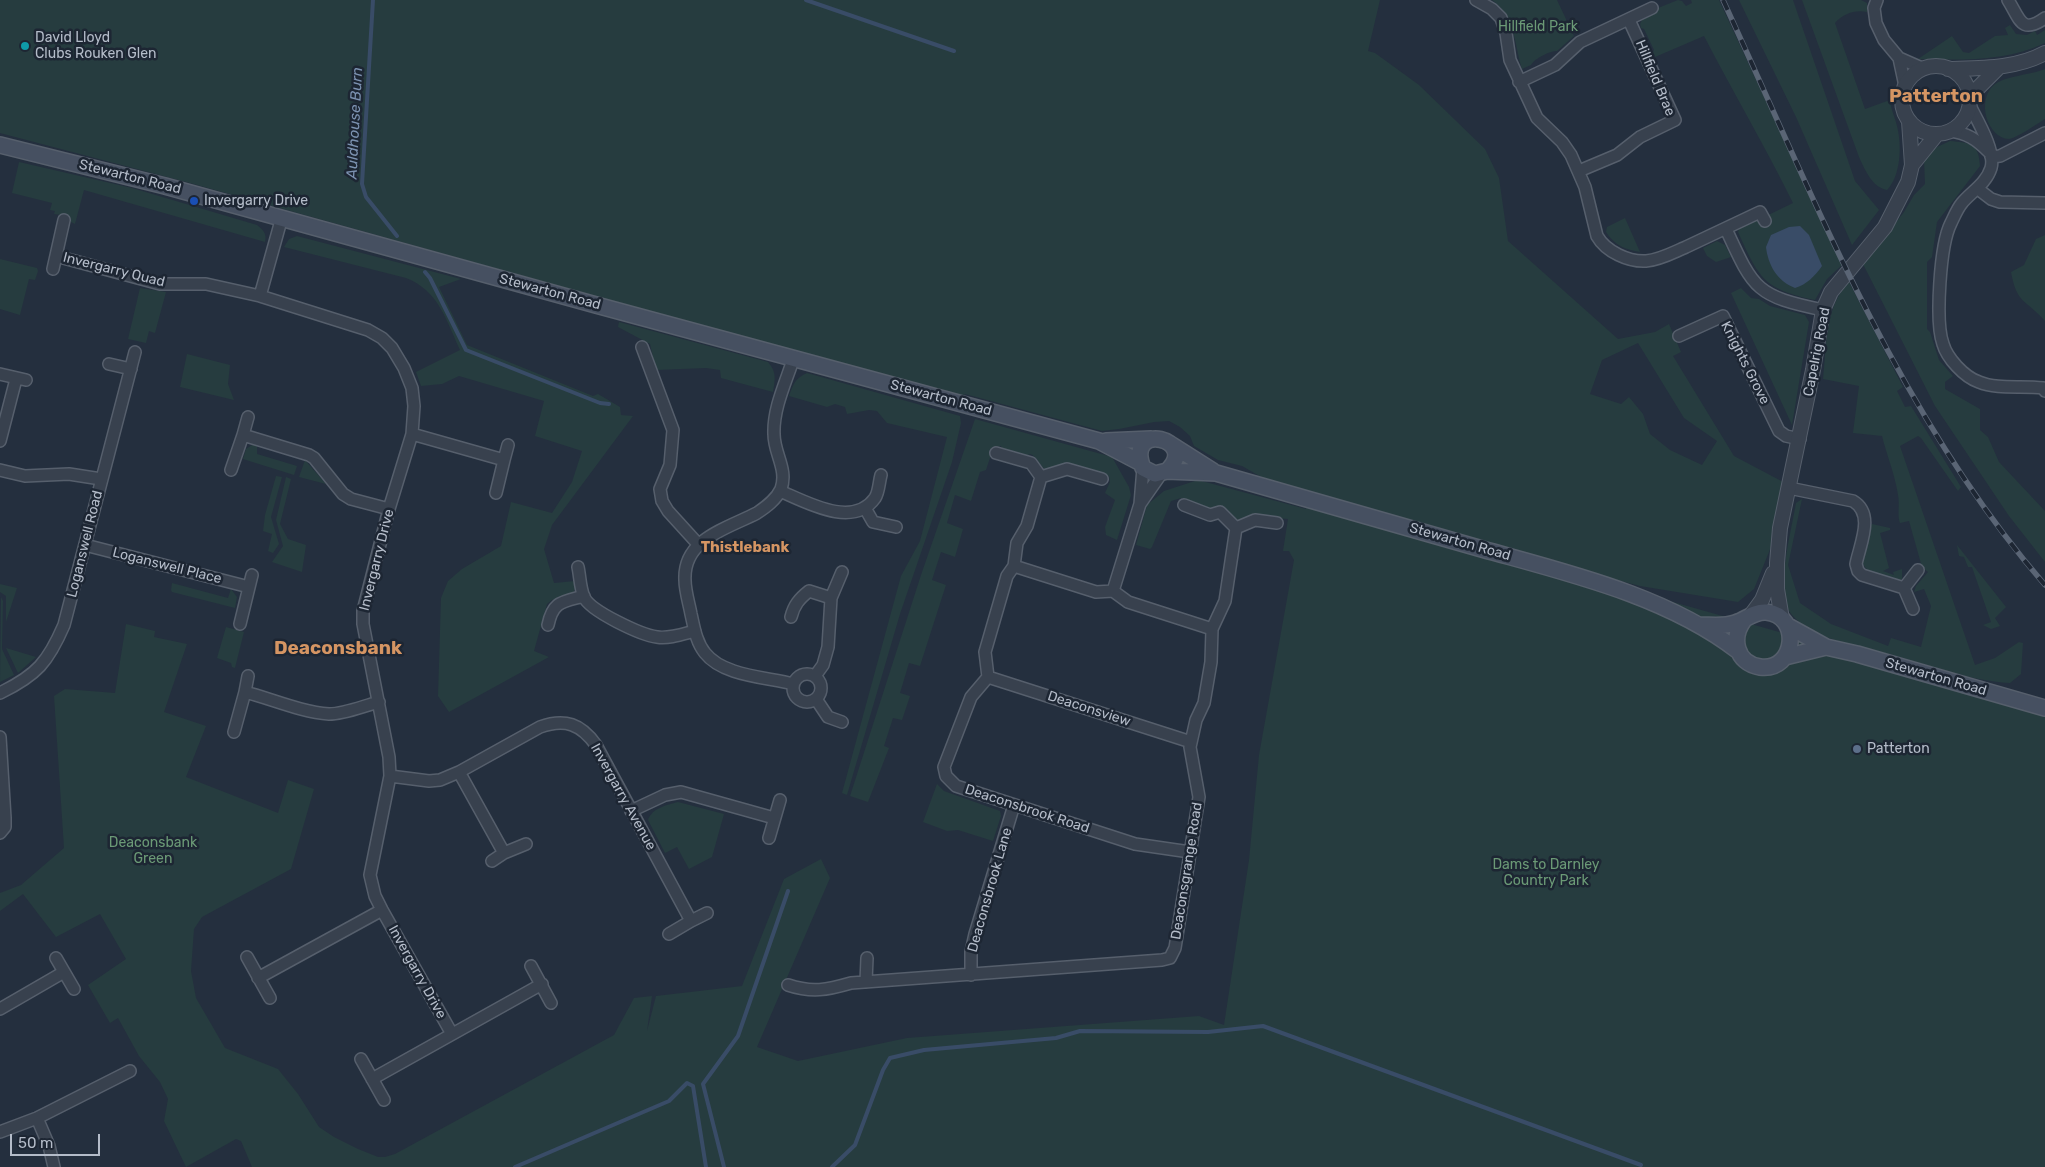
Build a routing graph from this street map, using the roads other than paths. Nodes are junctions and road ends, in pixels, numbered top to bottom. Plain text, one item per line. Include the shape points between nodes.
1 (1476, 0) edge
2 (1876, 0) edge
3 (2008, 0) edge
4 (1652, 8) dead end
5 (2045, 18) edge
6 (1629, 20) junction
7 (2045, 52) edge
8 (1899, 58) junction
9 (1924, 68) junction
10 (1999, 68) junction
11 (1948, 69) junction
12 (1519, 82) junction
13 (1905, 86) junction
14 (1969, 101) junction
15 (1909, 121) junction
16 (1943, 132) junction
17 (2045, 133) edge
18 (0, 145) edge
19 (1991, 155) junction
20 (1912, 165) junction
21 (1578, 170) junction
22 (1978, 189) junction
23 (2045, 203) edge
24 (282, 218) junction
25 (64, 220) dead end
26 (1765, 222) dead end
27 (1726, 229) junction
28 (56, 256) junction
29 (53, 269) dead end
30 (260, 296) junction
31 (1823, 310) junction
32 (1679, 336) dead end
33 (642, 347) dead end
34 (135, 352) dead end
35 (794, 357) junction
36 (109, 364) dead end
37 (131, 369) junction
38 (0, 374) edge
39 (2045, 391) edge
40 (248, 417) dead end
41 (412, 434) junction
42 (243, 435) junction
43 (1151, 439) junction
44 (1800, 439) junction
45 (0, 441) edge
46 (1099, 441) junction
47 (508, 445) dead end
48 (1172, 445) junction
49 (996, 453) dead end
50 (504, 460) junction
51 (1142, 466) junction
52 (0, 470) edge
53 (231, 470) dead end
54 (1164, 472) junction
55 (1216, 473) junction
56 (881, 475) dead end
57 (1041, 477) junction
58 (101, 479) junction
59 (1102, 479) dead end
60 (1789, 488) junction
61 (780, 490) junction
62 (496, 493) dead end
63 (1140, 504) junction
64 (1184, 506) dead end
65 (865, 508) junction
66 (389, 509) junction
67 (1277, 524) dead end
68 (896, 527) dead end
69 (1236, 528) junction
70 (698, 544) junction
71 (85, 546) junction
72 (1777, 563) junction
73 (1014, 566) junction
74 (578, 567) dead end
75 (1918, 570) dead end
76 (842, 572) dead end
77 (252, 575) dead end
78 (249, 587) junction
79 (1904, 588) junction
80 (1113, 591) junction
81 (584, 596) junction
82 (831, 598) junction
83 (1913, 609) dead end
84 (791, 617) dead end
85 (1747, 617) junction
86 (1785, 622) junction
87 (240, 624) dead end
88 (548, 625) dead end
89 (1699, 625) junction
90 (1212, 629) junction
91 (695, 631) junction
92 (1826, 648) junction
93 (1738, 651) junction
94 (1785, 657) junction
95 (248, 676) dead end
96 (815, 676) junction
97 (988, 677) junction
98 (793, 684) junction
99 (245, 692) junction
100 (0, 693) edge
101 (816, 699) junction
102 (379, 702) junction
103 (2045, 708) edge
104 (842, 722) dead end
105 (234, 732) dead end
106 (0, 737) edge
107 (1191, 742) junction
108 (459, 772) junction
109 (390, 776) junction
110 (780, 800) dead end
111 (1014, 805) junction
112 (631, 811) junction
113 (774, 818) junction
114 (0, 833) edge
115 (769, 838) dead end
116 (526, 844) dead end
117 (504, 852) junction
118 (1190, 852) junction
119 (492, 861) dead end
120 (382, 910) junction
121 (707, 913) dead end
122 (691, 921) junction
123 (668, 934) dead end
124 (247, 957) dead end
125 (56, 958) dead end
126 (867, 958) dead end
127 (531, 966) dead end
128 (64, 972) junction
129 (972, 975) junction
130 (258, 978) junction
131 (866, 982) junction
132 (542, 984) junction
133 (788, 985) dead end
134 (74, 990) dead end
135 (270, 998) dead end
136 (552, 1003) dead end
137 (0, 1009) edge
138 (452, 1034) junction
139 (361, 1059) dead end
140 (130, 1071) dead end
141 (372, 1079) junction
142 (384, 1100) dead end
143 (37, 1118) junction
144 (0, 1132) edge
145 (54, 1167) edge

1 - 12 street via 1500,18
2 - 8 street via 1876,23 1884,40
3 - 5 street via 2026,26
4 - 6 street
6 - 12 street via 1580,42 1555,65
6 - 21 street, Hillfield Brae via 1675,120 1640,137 1617,155
7 - 10 street
8 - 9 street
8 - 13 street
9 - 11 street
9 - 13 street
10 - 11 street
10 - 14 street
11 - 14 street via 1964,81
12 - 21 street via 1537,118 1562,142
13 - 15 street via 1902,107
14 - 16 street via 1964,119 1956,127
14 - 19 street
15 - 16 street via 1924,132
15 - 20 street, Capelrig Road
16 - 19 street via 1963,133 1976,138
16 - 20 street, Capelrig Road
17 - 19 street via 2000,156
18 - 24 main road, Stewarton Road
19 - 22 street via 1991,168
20 - 31 street, Capelrig Road via 1908,182 1885,227 1831,292
21 - 27 street via 1600,242 1624,257 1643,261 1657,259
22 - 23 street via 2000,202
22 - 39 street via 1962,204 1949,226 1944,246 1940,325 1943,345 1963,372 1978,382 2043,388
24 - 30 street
24 - 35 main road, Stewarton Road
25 - 28 street, Invergarry Quad
26 - 27 street via 1760,212
27 - 31 street via 1753,282 1765,293 1790,303
28 - 29 street, Invergarry Quad
28 - 30 street, Invergarry Quad via 160,284 206,284
30 - 41 street, Invergarry Drive via 356,324 382,338 404,368 412,388
31 - 44 street, Capelrig Road
32 - 44 street, Knights Grove via 1723,316 1779,431
33 - 70 street via 673,430 670,465 660,489 662,501
34 - 37 street, Loganswell Road
35 - 46 main road, Stewarton Road
35 - 61 street via 778,404 774,434 783,466
36 - 37 street
37 - 58 street, Loganswell Road
38 - 45 street via 21,380
40 - 42 street
41 - 50 street
41 - 66 street, Invergarry Drive
42 - 53 street
42 - 66 street via 309,455 343,494
43 - 46 main road, Stewarton Road
43 - 48 main road via 1162,439
43 - 51 main road via 1140,451
44 - 60 street, Capelrig Road
46 - 51 main road, Stewarton Road
47 - 50 street
48 - 54 main road via 1174,461
48 - 55 main road, Stewarton Road
49 - 57 street via 1031,464
50 - 62 street
51 - 54 main road via 1155,474
51 - 63 street
52 - 58 street via 25,476 69,474
54 - 55 main road, Stewarton Road
54 - 63 street
55 - 89 main road, Stewarton Road via 1549,568 1650,600
56 - 65 street via 876,496
57 - 59 street via 1067,469
57 - 73 street via 1027,526 1017,543
58 - 71 street, Loganswell Road
60 - 72 street, Capelrig Road via 1780,528
60 - 79 street via 1859,505 1866,518 1856,564 1858,571
61 - 65 street via 834,512
61 - 70 street via 766,508
63 - 80 street
64 - 69 street via 1210,515 1220,512
65 - 68 street via 873,522
66 - 102 street, Invergarry Drive via 363,611
67 - 69 street via 1255,520
69 - 90 street, Deaconsgrange Road via 1225,601
70 - 91 street via 690,554 685,581
71 - 78 street, Loganswell Place
71 - 100 street, Loganswell Road via 64,625 50,657 24,680
72 - 85 street, Capelrig Road via 1762,600
72 - 86 street, Capelrig Road via 1777,589
73 - 80 street via 1096,592
73 - 97 street via 1007,576 985,652
74 - 81 street
75 - 79 street
76 - 82 street
77 - 78 street
78 - 87 street
79 - 83 street
80 - 90 street via 1128,602
81 - 88 street via 554,607
81 - 91 street via 592,607 645,634 657,637
82 - 84 street via 809,591 793,607
82 - 96 street via 828,647 823,665
85 - 86 main road, Stewarton Road via 1767,612
85 - 89 main road, Stewarton Road via 1731,624
85 - 93 main road via 1736,635
86 - 92 main road, Stewarton Road
86 - 94 main road via 1791,642
89 - 93 main road, Stewarton Road
90 - 107 street, Deaconsgrange Road via 1211,662 1204,703
91 - 98 street via 705,654 723,668
92 - 94 main road, Stewarton Road
92 - 103 main road, Stewarton Road
93 - 94 main road, Stewarton Road via 1742,658 1756,666 1772,666
95 - 99 street
96 - 98 street via 802,674
96 - 101 street via 821,683 821,692
97 - 107 street, Deaconsview
97 - 111 street, Deaconsbrook Road via 971,697 944,767 946,776 956,786
98 - 101 street via 794,694 800,701
99 - 102 street via 330,714
99 - 105 street
101 - 104 street via 828,717
102 - 109 street, Invergarry Drive
106 - 114 street via 5,818 5,827
107 - 118 street, Deaconsgrange Road via 1199,796
108 - 109 street, Invergarry Avenue via 445,779 429,781
108 - 112 street, Invergarry Avenue via 540,727 550,723 572,724 588,734 596,745
108 - 117 street
109 - 120 street, Invergarry Drive via 370,875
110 - 113 street
111 - 118 street, Deaconsbrook Road via 1135,844
111 - 129 street, Deaconsbrook Lane via 973,943
112 - 113 street via 665,795 681,792
112 - 122 street, Invergarry Avenue
113 - 115 street
116 - 117 street
117 - 119 street
118 - 129 street, Deaconsgrange Road via 1175,948 1170,958
120 - 130 street, Invergarry Drive
120 - 138 street, Invergarry Drive
121 - 122 street
122 - 123 street
124 - 130 street
125 - 128 street
126 - 131 street
127 - 132 street
128 - 134 street
128 - 137 street
129 - 131 street, Deaconsgrange Road
130 - 135 street
131 - 133 street, Deaconsgrange Road via 826,990 804,990
132 - 136 street
132 - 138 street, Invergarry Drive
138 - 141 street, Invergarry Drive
139 - 141 street
140 - 143 street
141 - 142 street
143 - 144 street
143 - 145 street

